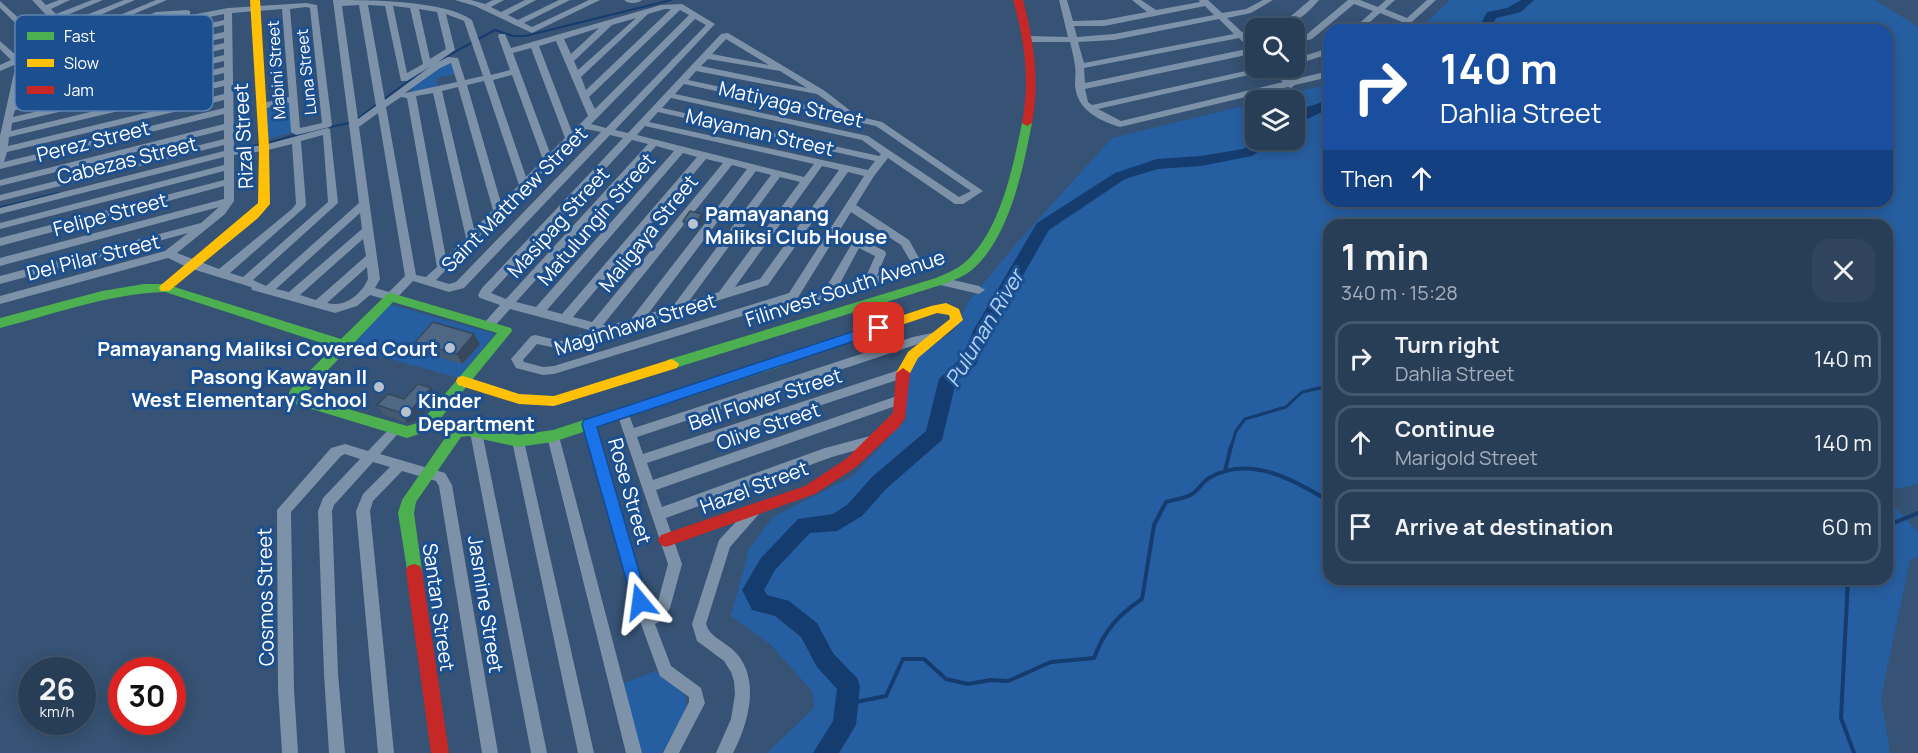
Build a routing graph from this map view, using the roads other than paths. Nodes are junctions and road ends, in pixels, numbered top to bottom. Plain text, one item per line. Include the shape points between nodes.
1 (36, 0) edge
2 (66, 0) edge
3 (99, 0) edge
4 (131, 0) edge
5 (163, 0) edge
6 (465, 0) edge
7 (500, 0) edge
8 (532, 0) edge
9 (566, 0) edge
10 (596, 0) edge
11 (628, 0) edge
12 (638, 0) edge
13 (1018, 0) edge
14 (1063, 0) edge
15 (1136, 0) edge
16 (1168, 0) edge
17 (1269, 0) edge
18 (1315, 0) edge
19 (1353, 0) edge
20 (1391, 0) edge
21 (1432, 0) edge
22 (338, 2) edge
23 (388, 2) junction
24 (1205, 2) edge
25 (0, 3) edge
26 (363, 3) junction
27 (256, 4) edge
28 (414, 6) junction
29 (679, 6) junction
30 (286, 7) junction
31 (485, 7) junction
32 (1180, 8) junction
33 (45, 9) junction
34 (1379, 10) junction
35 (228, 11) junction
36 (441, 12) junction
37 (647, 12) junction
38 (1154, 13) junction
39 (51, 15) edge
40 (62, 15) edge
41 (94, 15) edge
42 (127, 15) edge
43 (156, 15) edge
44 (501, 15) junction
45 (694, 15) junction
46 (1223, 17) junction
47 (15, 18) edge
48 (1294, 18) edge
49 (1408, 21) junction
50 (228, 22) junction
51 (611, 22) junction
52 (518, 23) junction
53 (1071, 24) junction
54 (1324, 24) edge
55 (1363, 24) edge
56 (1405, 24) edge
57 (213, 25) edge
58 (1323, 25) edge
59 (228, 34) junction
60 (1245, 34) edge
61 (1242, 35) junction
62 (502, 36) dead end
63 (213, 37) edge
64 (559, 37) junction
65 (1245, 38) edge
66 (1305, 38) edge
67 (1074, 40) junction
68 (1030, 42) junction
69 (0, 44) edge
70 (534, 44) junction
71 (228, 45) junction
72 (213, 48) edge
73 (1245, 51) edge
74 (508, 52) junction
75 (1323, 53) edge
76 (706, 56) junction
77 (228, 57) junction
78 (15, 59) edge
79 (1305, 59) edge
80 (569, 60) junction
81 (213, 61) edge
82 (15, 62) edge
83 (427, 63) junction
84 (1080, 66) junction
85 (0, 68) edge
86 (695, 68) junction
87 (228, 69) junction
88 (785, 70) junction
89 (515, 72) junction
90 (213, 73) edge
91 (1245, 74) edge
92 (1323, 76) edge
93 (576, 77) junction
94 (488, 78) junction
95 (1282, 78) edge
96 (15, 81) edge
97 (682, 81) junction
98 (228, 82) junction
99 (463, 83) junction
100 (1290, 85) junction
101 (213, 86) edge
102 (1080, 87) junction
103 (437, 89) junction
104 (822, 93) junction
105 (13, 94) joint
106 (411, 94) junction
107 (669, 95) junction
108 (228, 96) junction
109 (585, 96) junction
110 (294, 99) junction
111 (392, 99) junction
112 (213, 100) edge
113 (382, 103) junction
114 (262, 106) junction
115 (15, 107) edge
116 (10, 108) junction
117 (1089, 108) junction
118 (656, 109) junction
119 (229, 110) junction
120 (50, 111) edge
121 (106, 111) edge
122 (170, 111) edge
123 (593, 116) junction
124 (856, 118) junction
125 (8, 121) junction
126 (354, 122) junction
127 (643, 123) junction
128 (583, 125) junction
129 (229, 126) junction
130 (607, 131) junction
131 (5, 135) junction
132 (296, 135) junction
133 (630, 137) junction
134 (570, 138) junction
135 (654, 143) junction
136 (264, 144) junction
137 (229, 148) junction
138 (681, 149) junction
139 (1, 155) edge
140 (704, 155) junction
141 (883, 156) junction
142 (548, 160) junction
143 (729, 162) junction
144 (819, 164) junction
145 (0, 166) edge
146 (229, 167) junction
147 (753, 168) junction
148 (844, 170) junction
149 (777, 174) junction
150 (870, 174) junction
151 (807, 181) junction
152 (228, 182) junction
153 (0, 183) edge
154 (524, 184) junction
155 (0, 198) edge
156 (229, 201) junction
157 (364, 204) junction
158 (850, 206) junction
159 (498, 210) junction
160 (0, 211) edge
161 (208, 224) junction
162 (0, 226) edge
163 (367, 230) junction
164 (471, 237) junction
165 (0, 242) edge
166 (169, 254) junction
167 (370, 258) junction
168 (0, 262) edge
169 (193, 265) junction
170 (442, 266) junction
171 (221, 273) junction
172 (411, 277) junction
173 (0, 280) edge
174 (940, 280) junction
175 (428, 282) junction
176 (869, 282) junction
177 (252, 284) junction
178 (165, 288) junction
179 (268, 290) junction
180 (368, 290) junction
181 (979, 290) dead end
182 (723, 295) junction
183 (828, 295) junction
184 (793, 296) junction
185 (291, 297) junction
186 (391, 297) junction
187 (0, 300) edge
188 (806, 301) junction
189 (866, 303) junction
190 (317, 304) junction
191 (508, 304) junction
192 (678, 309) junction
193 (539, 312) junction
194 (565, 319) junction
195 (815, 319) junction
196 (18, 320) junction
197 (636, 321) junction
198 (0, 323) edge
199 (488, 326) junction
200 (0, 328) edge
201 (879, 328) junction
202 (600, 329) junction
203 (937, 336) junction
204 (344, 345) junction
205 (902, 374) junction
206 (463, 381) junction
207 (900, 400) junction
208 (623, 413) junction
209 (589, 424) junction
210 (396, 429) junction
211 (476, 432) junction
212 (630, 434) junction
213 (553, 436) junction
214 (876, 440) junction
215 (519, 441) junction
216 (370, 456) junction
217 (640, 460) junction
218 (399, 466) junction
219 (428, 473) junction
220 (648, 487) junction
221 (755, 511) junction
222 (657, 515) junction
223 (666, 540) junction
224 (647, 622) junction
225 (290, 753) edge
226 (337, 753) edge
227 (386, 753) edge
228 (440, 753) edge
229 (490, 753) edge
230 (539, 753) edge
231 (586, 753) edge
232 (634, 753) edge
233 (671, 753) edge
234 (724, 753) edge

1 - 33 street
2 - 33 street
3 - 40 street
4 - 41 street
5 - 42 street
6 - 31 street
7 - 31 street
8 - 44 street
9 - 52 street
10 - 52 street via 532,30
11 - 12 street
13 - 68 street, Filinvest South Avenue
14 - 53 street
15 - 38 street
16 - 32 street
17 - 46 street via 1248,11
18 - 48 street
19 - 34 street
19 - 54 street
20 - 34 street
21 - 49 street
22 - 26 street
22 - 126 street
23 - 26 street
23 - 28 street
23 - 83 street via 404,79
24 - 32 street
24 - 46 street
25 - 47 street
26 - 113 street
27 - 30 street, Luna Street
27 - 35 street, Luna Street
27 - 114 street, Rizal Street
28 - 36 street
28 - 83 street
29 - 37 street
29 - 45 street
29 - 109 street
30 - 110 street, Mabini Street
30 - 132 street, Luna Street via 314,7 327,125
31 - 44 street
32 - 38 street
33 - 39 street
34 - 49 street
34 - 55 street
35 - 43 street, Luna Street
35 - 50 street
36 - 83 street via 451,50
36 - 94 street via 468,20
37 - 51 street
37 - 93 street
38 - 53 street via 1104,23
44 - 52 street
45 - 123 street
45 - 130 street via 711,24
46 - 61 street
46 - 67 street via 1114,37
49 - 56 street
50 - 57 street
50 - 59 street
51 - 64 street
51 - 80 street
53 - 67 street
58 - 66 street
59 - 63 street
59 - 71 street
60 - 61 street
61 - 65 street
61 - 84 street
62 - 74 street
64 - 70 street
64 - 80 street
67 - 68 street via 1055,45
67 - 84 street
68 - 174 street, Filinvest South Avenue via 1033,78 1027,128 999,216 971,263
69 - 78 street
70 - 74 street
70 - 134 street
71 - 72 street
71 - 77 street
73 - 102 street
74 - 89 street
75 - 79 street
76 - 86 street
76 - 88 street
76 - 88 street via 726,35
77 - 81 street
77 - 87 street
80 - 93 street
82 - 85 street
84 - 102 street
86 - 97 street
86 - 104 street
87 - 90 street
87 - 98 street
88 - 104 street
89 - 94 street
89 - 142 street
91 - 117 street
92 - 100 street
93 - 109 street
94 - 99 street
94 - 154 street
95 - 100 street
96 - 105 street
97 - 107 street
97 - 124 street
98 - 101 street
98 - 108 street
99 - 103 street
99 - 111 street via 455,60 448,60
99 - 159 street
100 - 117 street via 1120,124
102 - 117 street
103 - 106 street
103 - 164 street
104 - 124 street
105 - 116 street
106 - 111 street
106 - 170 street
107 - 118 street
107 - 141 street, Matiyaga Street via 861,137
108 - 112 street
108 - 119 street
109 - 123 street
110 - 114 street
110 - 132 street, Mabini Street
111 - 113 street
113 - 126 street
113 - 172 street
114 - 136 street, Rizal Street
115 - 116 street
116 - 125 street
118 - 127 street
118 - 141 street
119 - 129 street
119 - 145 street
120 - 125 street
121 - 131 street
122 - 139 street
123 - 128 street
124 - 141 street, Matiyaga Street via 885,127 977,190 959,202
125 - 131 street
126 - 157 street
127 - 133 street
127 - 144 street, Mayaman Street
128 - 130 street
128 - 134 street
129 - 137 street
129 - 153 street, Perez Street
130 - 133 street
130 - 175 street, Saint Matthew Street via 460,285 448,288
131 - 139 street
132 - 136 street, Cabezas Street
132 - 171 street, Mabini Street via 300,205
132 - 177 street via 327,131 333,202
133 - 135 street
133 - 191 street via 484,295
134 - 142 street
135 - 138 street
135 - 191 street, Masipag Street
136 - 137 street, Cabezas Street
136 - 169 street, Rizal Street via 265,199 261,209
137 - 146 street
137 - 155 street
137 - 160 street, Cabezas Street
138 - 140 street
138 - 193 street, Matulungin Street
140 - 143 street
140 - 194 street
141 - 150 street
142 - 154 street
143 - 147 street
143 - 202 street, Maligaya Street
144 - 148 street, Mayaman Street
144 - 151 street
146 - 152 street
146 - 162 street
147 - 149 street
147 - 197 street
148 - 150 street, Mayaman Street
148 - 182 street via 769,278
149 - 151 street
149 - 192 street
150 - 158 street
151 - 182 street
152 - 156 street
152 - 165 street
154 - 159 street
156 - 161 street
156 - 168 street, Felipe Street
157 - 163 street
157 - 179 street
158 - 176 street via 905,243 918,266
158 - 184 street
159 - 164 street
161 - 166 street
161 - 173 street
163 - 167 street
163 - 185 street
164 - 170 street
166 - 169 street, Del Pilar Street
166 - 187 street, Del Pilar Street
167 - 180 street via 374,279
167 - 190 street
169 - 171 street, Del Pilar Street
169 - 178 street, Rizal Street
170 - 175 street
171 - 177 street, Del Pilar Street
172 - 175 street, Saint Matthew Street
172 - 186 street
174 - 181 street
174 - 189 street, Filinvest South Avenue
176 - 183 street
176 - 183 street via 881,254 858,243
177 - 179 street, Del Pilar Street
178 - 196 street via 136,288
178 - 204 street
179 - 185 street, Del Pilar Street
180 - 186 street
180 - 190 street, Del Pilar Street via 342,309
182 - 192 street
183 - 188 street
184 - 188 street
184 - 202 street, Maginhawa Street via 554,370 543,371 518,362 535,339 561,345
185 - 190 street, Del Pilar Street
186 - 199 street
186 - 204 street
188 - 195 street
189 - 195 street, Filinvest South Avenue
189 - 201 street
191 - 193 street
191 - 199 street, Masipag Street
192 - 197 street
193 - 194 street
194 - 202 street
195 - 206 street, Filinvest South Avenue via 554,401 535,403
196 - 198 street
196 - 200 street
197 - 202 street
199 - 206 street via 506,331
201 - 203 street via 936,309 950,309 957,316
201 - 208 street
203 - 205 street via 913,355
203 - 212 street
204 - 210 street via 295,397
205 - 207 street, Hazel Street
205 - 217 street, Bell Flower Street
206 - 210 street via 426,426 407,432
207 - 214 street, Hazel Street via 900,414
207 - 220 street, Olive Street
208 - 209 street
208 - 212 street
209 - 213 street
209 - 224 street, Rose Street
210 - 216 street
211 - 215 street
211 - 219 street, Santan Street via 457,432
211 - 230 street
212 - 217 street
213 - 215 street
213 - 232 street
214 - 221 street, Hazel Street via 851,463 810,490
214 - 222 street via 830,452
215 - 231 street
216 - 218 street
216 - 225 street, Cosmos Street via 340,450 284,510
216 - 226 street via 324,511
217 - 220 street
218 - 219 street
218 - 227 street via 363,505
219 - 228 street, Santan Street via 406,513
219 - 229 street, Jasmine Street via 440,477 446,485
220 - 222 street
221 - 223 street, Hazel Street
221 - 234 street via 724,544 699,624 702,636 732,659 741,683 743,702
222 - 223 street
223 - 224 street via 675,564 674,574 663,608
224 - 233 street, Rose Street via 665,671 696,693 696,704

